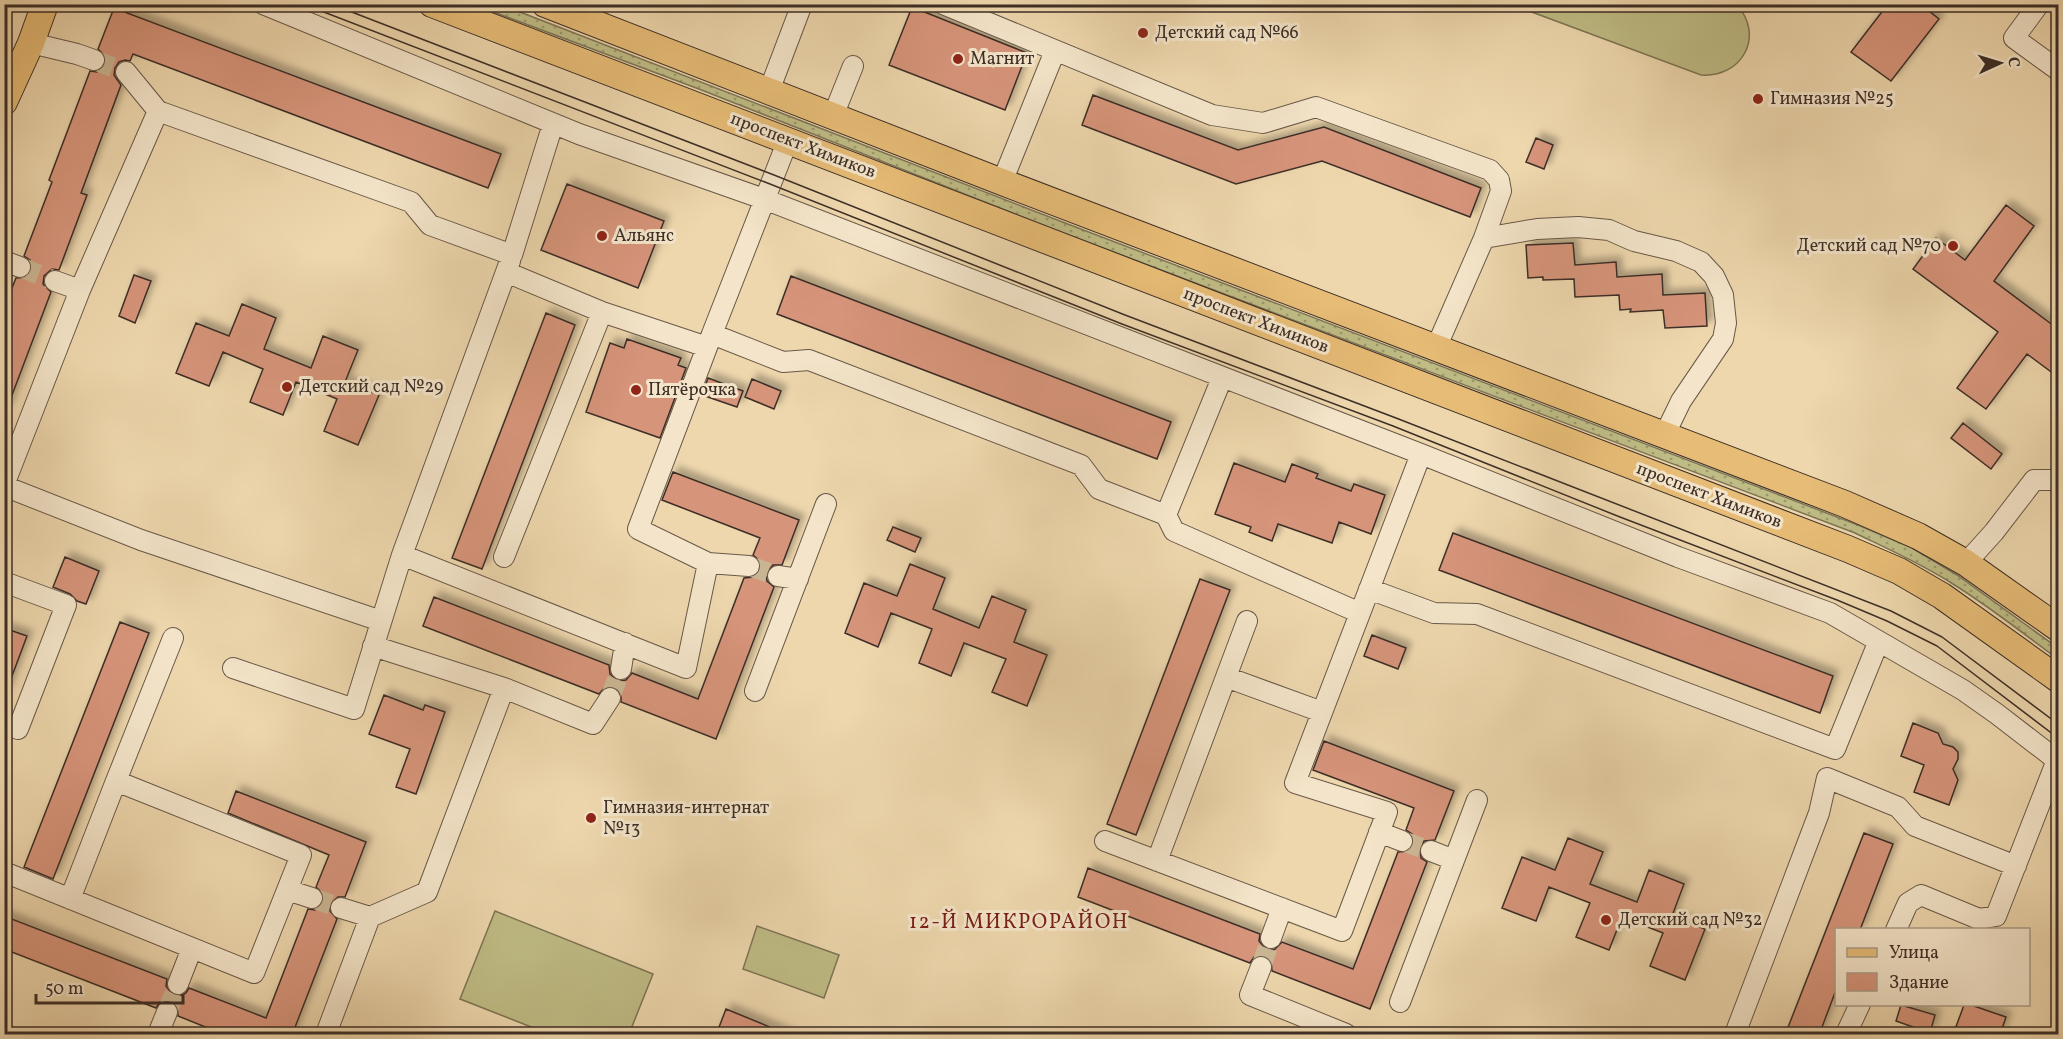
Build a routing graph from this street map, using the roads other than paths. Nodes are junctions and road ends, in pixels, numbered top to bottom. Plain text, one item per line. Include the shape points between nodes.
1 (45, 4) edge
2 (263, 4) edge
3 (432, 4) edge
4 (545, 4) edge
5 (802, 4) edge
6 (943, 4) edge
7 (2039, 4) edge
8 (30, 43) junction
9 (1056, 51) junction
10 (94, 60) tunnel mouth
11 (854, 66) dead end
12 (2058, 70) edge
13 (126, 72) tunnel mouth
14 (769, 91) junction
15 (4, 102) edge
16 (158, 111) junction
17 (833, 116) junction
18 (553, 124) junction
19 (788, 140) junction
20 (1002, 182) junction
21 (764, 199) junction
22 (1484, 238) junction
23 (509, 263) junction
24 (55, 281) tunnel mouth
25 (80, 290) junction
26 (602, 312) junction
27 (709, 341) junction
28 (1436, 348) junction
29 (1222, 378) junction
30 (1664, 436) junction
31 (1421, 454) junction
32 (2058, 480) edge
33 (4, 485) edge
34 (826, 504) dead end
35 (1166, 515) junction
36 (402, 555) junction
37 (504, 557) dead end
38 (1966, 562) junction
39 (708, 563) junction
40 (749, 566) tunnel mouth
41 (778, 576) tunnel mouth
42 (798, 579) junction
43 (4, 582) edge
44 (1369, 589) junction
45 (1360, 613) junction
46 (381, 621) junction
47 (1247, 621) dead end
48 (2058, 628) edge
49 (173, 638) dead end
50 (625, 643) junction
51 (1878, 643) junction
52 (372, 646) junction
53 (233, 668) dead end
54 (621, 669) tunnel mouth
55 (1226, 677) junction
56 (2058, 679) edge
57 (504, 688) junction
58 (755, 691) dead end
59 (610, 698) tunnel mouth
60 (1322, 712) junction
61 (4, 724) edge
62 (1836, 749) junction
63 (2058, 761) edge
64 (1827, 778) junction
65 (116, 781) junction
66 (1477, 800) dead end
67 (1379, 832) junction
68 (1104, 841) dead end
69 (1402, 841) tunnel mouth
70 (1431, 851) tunnel mouth
71 (1454, 860) junction
72 (1157, 861) junction
73 (2016, 866) junction
74 (4, 872) edge
75 (287, 890) junction
76 (312, 898) tunnel mouth
77 (70, 899) junction
78 (341, 908) tunnel mouth
79 (1282, 908) junction
80 (370, 917) junction
81 (1897, 928) edge
82 (1271, 938) tunnel mouth
83 (192, 948) junction
84 (1261, 967) tunnel mouth
85 (178, 984) tunnel mouth
86 (1400, 1002) dead end
87 (1860, 1006) edge
88 (167, 1012) tunnel mouth
89 (327, 1034) edge
90 (158, 1035) edge
91 (1346, 1035) edge
92 (1735, 1035) edge
93 (1846, 1035) edge

1 - 8 main road
2 - 18 lane
3 - 19 main road, проспект Химиков
4 - 14 main road
5 - 14 lane
6 - 9 lane
7 - 12 lane via 2014,38
8 - 10 lane
8 - 15 main road
9 - 20 lane
9 - 22 lane via 1212,115 1263,123 1316,106 1490,170 1501,191
11 - 17 lane
13 - 16 lane
14 - 17 main road
16 - 23 lane via 411,202 430,225
16 - 25 lane
17 - 20 main road
18 - 21 lane
18 - 23 lane
19 - 21 lane
19 - 56 main road, проспект Химиков via 1858,553 1942,596
20 - 28 main road
21 - 27 lane
21 - 29 lane
22 - 28 lane
22 - 30 lane via 1537,229 1609,230 1634,241 1676,251 1701,262 1714,276 1723,295 1723,339 1681,401
23 - 26 lane
23 - 36 lane
24 - 25 lane
25 - 33 lane
26 - 27 lane
26 - 37 lane
27 - 35 lane via 783,362 809,360 1081,465 1099,489
27 - 39 lane via 638,529
28 - 30 main road
29 - 31 lane
29 - 35 lane
30 - 38 main road via 1856,508
31 - 44 lane
31 - 51 lane via 1830,613
32 - 38 lane via 2034,480
33 - 46 lane via 141,540
34 - 42 lane
35 - 45 lane via 1174,531
36 - 46 lane
36 - 50 lane
38 - 48 main road
39 - 40 lane
39 - 50 lane via 686,668
41 - 42 lane
42 - 58 lane
43 - 61 lane via 66,605 18,729
44 - 45 lane
44 - 62 lane via 1434,613 1477,614
45 - 60 lane
46 - 52 lane
47 - 55 lane
49 - 65 lane
50 - 54 lane
51 - 62 lane
51 - 63 lane via 1963,690
52 - 53 lane via 354,709
52 - 57 lane
55 - 60 lane
55 - 72 lane
57 - 59 lane via 593,724
57 - 80 lane via 427,892
60 - 67 lane via 1295,783 1387,812
62 - 64 lane
63 - 73 lane
64 - 73 lane via 1898,807 1915,826
64 - 92 lane via 1819,813
65 - 75 lane via 301,855
65 - 77 lane
66 - 71 lane
67 - 69 lane
67 - 79 lane via 1342,931
68 - 72 lane
70 - 71 lane
71 - 86 lane
72 - 79 lane
73 - 81 lane via 1996,916 1979,919 1920,895 1908,903
74 - 77 lane
75 - 76 lane
75 - 83 lane via 254,973
77 - 83 lane
78 - 80 lane
79 - 82 lane
80 - 89 lane
83 - 85 lane
84 - 91 lane via 1250,995
87 - 93 lane
88 - 90 lane

